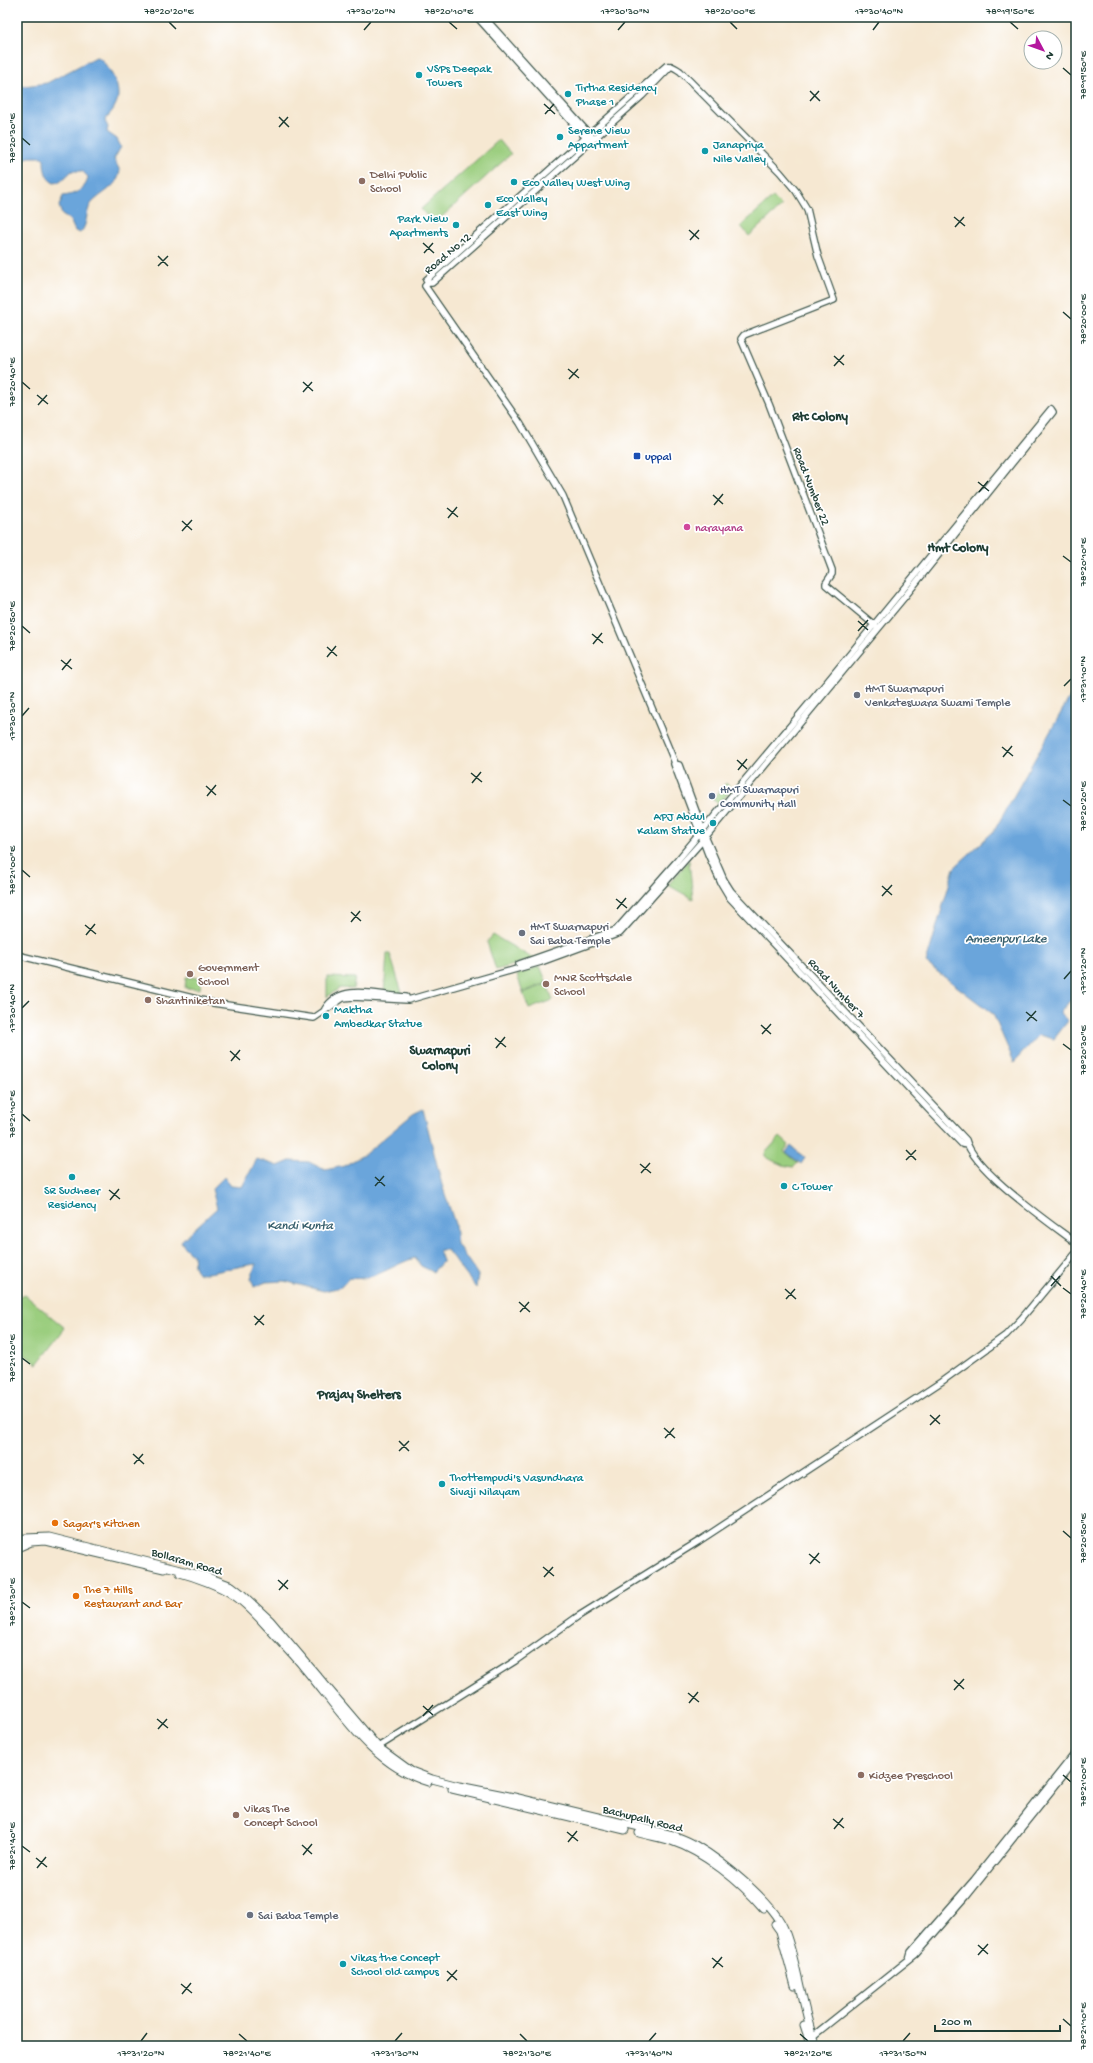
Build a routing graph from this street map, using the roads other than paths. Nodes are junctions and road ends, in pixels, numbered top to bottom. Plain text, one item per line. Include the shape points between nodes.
1 (477, 17) edge
2 (484, 17) edge
3 (589, 138) junction
4 (428, 283) joint
5 (742, 337) joint
6 (876, 626) junction
7 (703, 835) junction
8 (17, 955) edge
9 (1076, 1243) edge
10 (1076, 1253) edge
11 (17, 1541) edge
12 (17, 1548) edge
13 (135, 1560) junction
14 (375, 1748) junction
15 (1076, 1752) edge
16 (1076, 1760) edge
17 (483, 1794) junction
18 (909, 1959) junction
19 (813, 2036) junction
20 (811, 2046) edge
21 (816, 2046) edge

1 - 3 street
2 - 3 street
3 - 4 street, Road No 12 via 426,279
3 - 5 street, Road No 12 via 669,66 680,71 796,191 807,209 818,256 834,299
4 - 7 street, Road Number 7 via 425,286 520,423 563,496 675,763 679,765 702,824
5 - 6 street, Road Number 22 via 832,570 826,585
6 - 6 street via 1051,409 1053,412 1021,453
6 - 7 street
7 - 8 street via 620,933 541,962 408,1000 353,996 343,998 314,1018 213,1003
7 - 9 street, Road Number 7 via 731,891 916,1092 966,1140 967,1145 1002,1186
10 - 14 street via 1006,1335 941,1382 699,1541 577,1617 515,1661
11 - 13 main road, Bollaram Road via 49,1537
12 - 13 main road, Bollaram Road via 30,1542 45,1541
13 - 14 main road, Bollaram Road via 208,1577 232,1586 241,1593 274,1625
14 - 17 main road, Bachupally Road via 411,1771
15 - 18 street via 970,1885 911,1952
16 - 18 street via 966,1897
17 - 19 main road, Bachupally Road via 673,1835 695,1844 760,1897 784,1929
17 - 20 main road, Bachupally Road via 672,1841 694,1851 728,1875 758,1903 780,1931
18 - 19 street
19 - 21 main road, Bachupally Road

